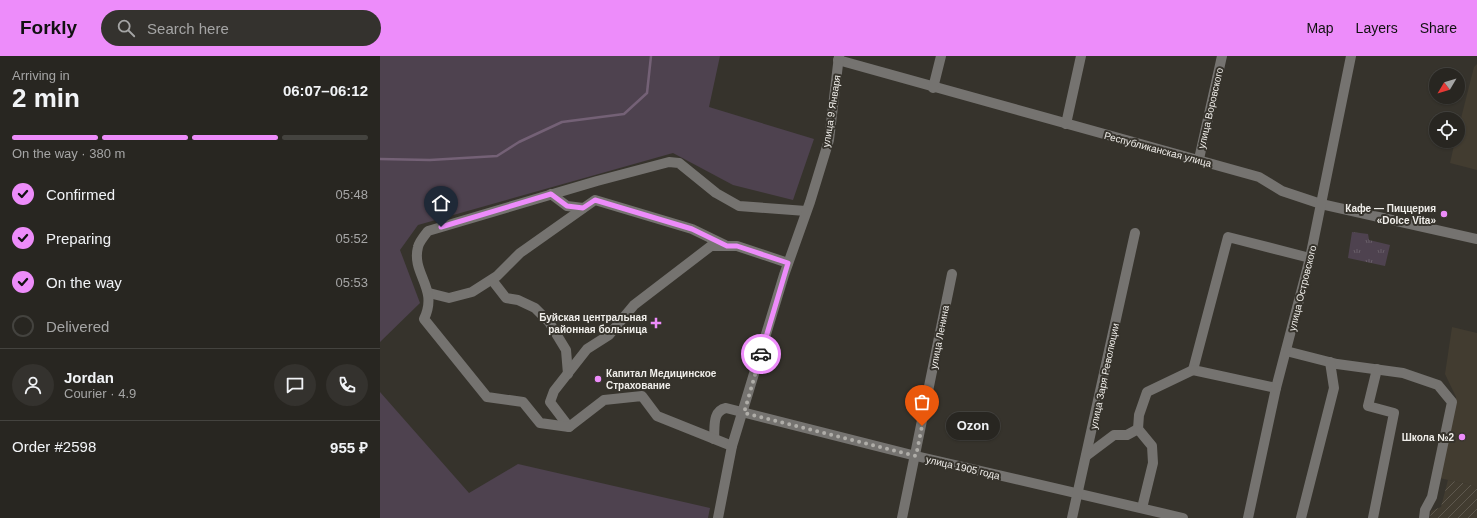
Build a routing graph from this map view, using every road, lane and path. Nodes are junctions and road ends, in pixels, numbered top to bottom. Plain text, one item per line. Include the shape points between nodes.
1 (940, 56) edge
2 (1081, 56) edge
3 (1222, 56) edge
4 (1351, 56) edge
5 (839, 58) edge
6 (933, 88) junction
7 (1066, 124) junction
8 (1199, 159) junction
9 (551, 194) junction
10 (1321, 204) junction
11 (808, 207) junction
12 (583, 208) junction
13 (1136, 233) dead end
14 (1477, 239) edge
15 (727, 246) junction
16 (1310, 258) junction
17 (788, 263) junction
18 (952, 274) dead end
19 (492, 280) junction
20 (429, 293) junction
21 (1286, 351) junction
22 (1330, 362) junction
23 (1377, 369) junction
24 (1193, 370) junction
25 (568, 374) junction
26 (1276, 388) junction
27 (744, 413) junction
28 (569, 427) junction
29 (1138, 429) junction
30 (714, 439) junction
31 (732, 446) junction
32 (916, 456) junction
33 (1086, 456) junction
34 (1078, 493) junction
35 (1142, 508) junction
36 (718, 518) edge
37 (902, 518) edge
38 (1072, 518) edge
39 (1183, 518) edge
40 (1248, 518) edge
41 (1301, 518) edge
42 (1373, 518) edge
43 (1424, 518) edge

1 - 6 street
2 - 7 street
3 - 8 street, улица Воровского
4 - 10 street, улица Островского
5 - 6 street, Республиканская улица
5 - 11 street, улица 9 Января via 828,140
6 - 7 street, Республиканская улица
7 - 8 street, Республиканская улица
8 - 10 street, Республиканская улица via 1259,177 1282,191
9 - 11 street via 674,162 679,163 716,193 739,206
9 - 12 street via 567,206
9 - 20 street via 428,231 418,246 417,260
10 - 14 street, Республиканская улица
10 - 16 street, улица Островского
11 - 17 street
12 - 15 street via 595,200 692,229
12 - 19 street via 520,253
13 - 33 street, улица Заря Революции
15 - 17 street via 737,246
15 - 25 street via 711,246 634,304 609,335 588,350
16 - 21 street, улица Островского
16 - 24 street via 1228,237
17 - 27 street
18 - 32 street, улица Ленина
19 - 20 street via 472,292 449,298
19 - 25 street via 506,298 518,300 535,308 549,322 566,350
20 - 28 street via 429,308 424,319 487,397 523,402 540,424
21 - 22 street
21 - 26 street, улица Островского
22 - 23 street
22 - 41 street via 1334,388
23 - 42 street via 1368,406 1394,412
23 - 43 street via 1403,373 1438,385 1452,402 1432,497
24 - 26 street
24 - 29 street via 1147,392 1139,415
25 - 28 street via 554,391 550,402
26 - 40 street, улица Островского
27 - 30 street, улица 1905 года via 720,409 716,414
27 - 31 street
27 - 32 street, улица 1905 года
28 - 30 street via 604,400 642,396 657,416
29 - 33 street via 1127,435 1114,434
29 - 35 street via 1152,446 1153,463
30 - 31 street
31 - 36 street
32 - 34 street, улица 1905 года
32 - 37 street, улица Ленина
33 - 34 street, улица Заря Революции
34 - 35 street, улица 1905 года
34 - 38 street, улица Заря Революции
35 - 39 street, улица 1905 года

